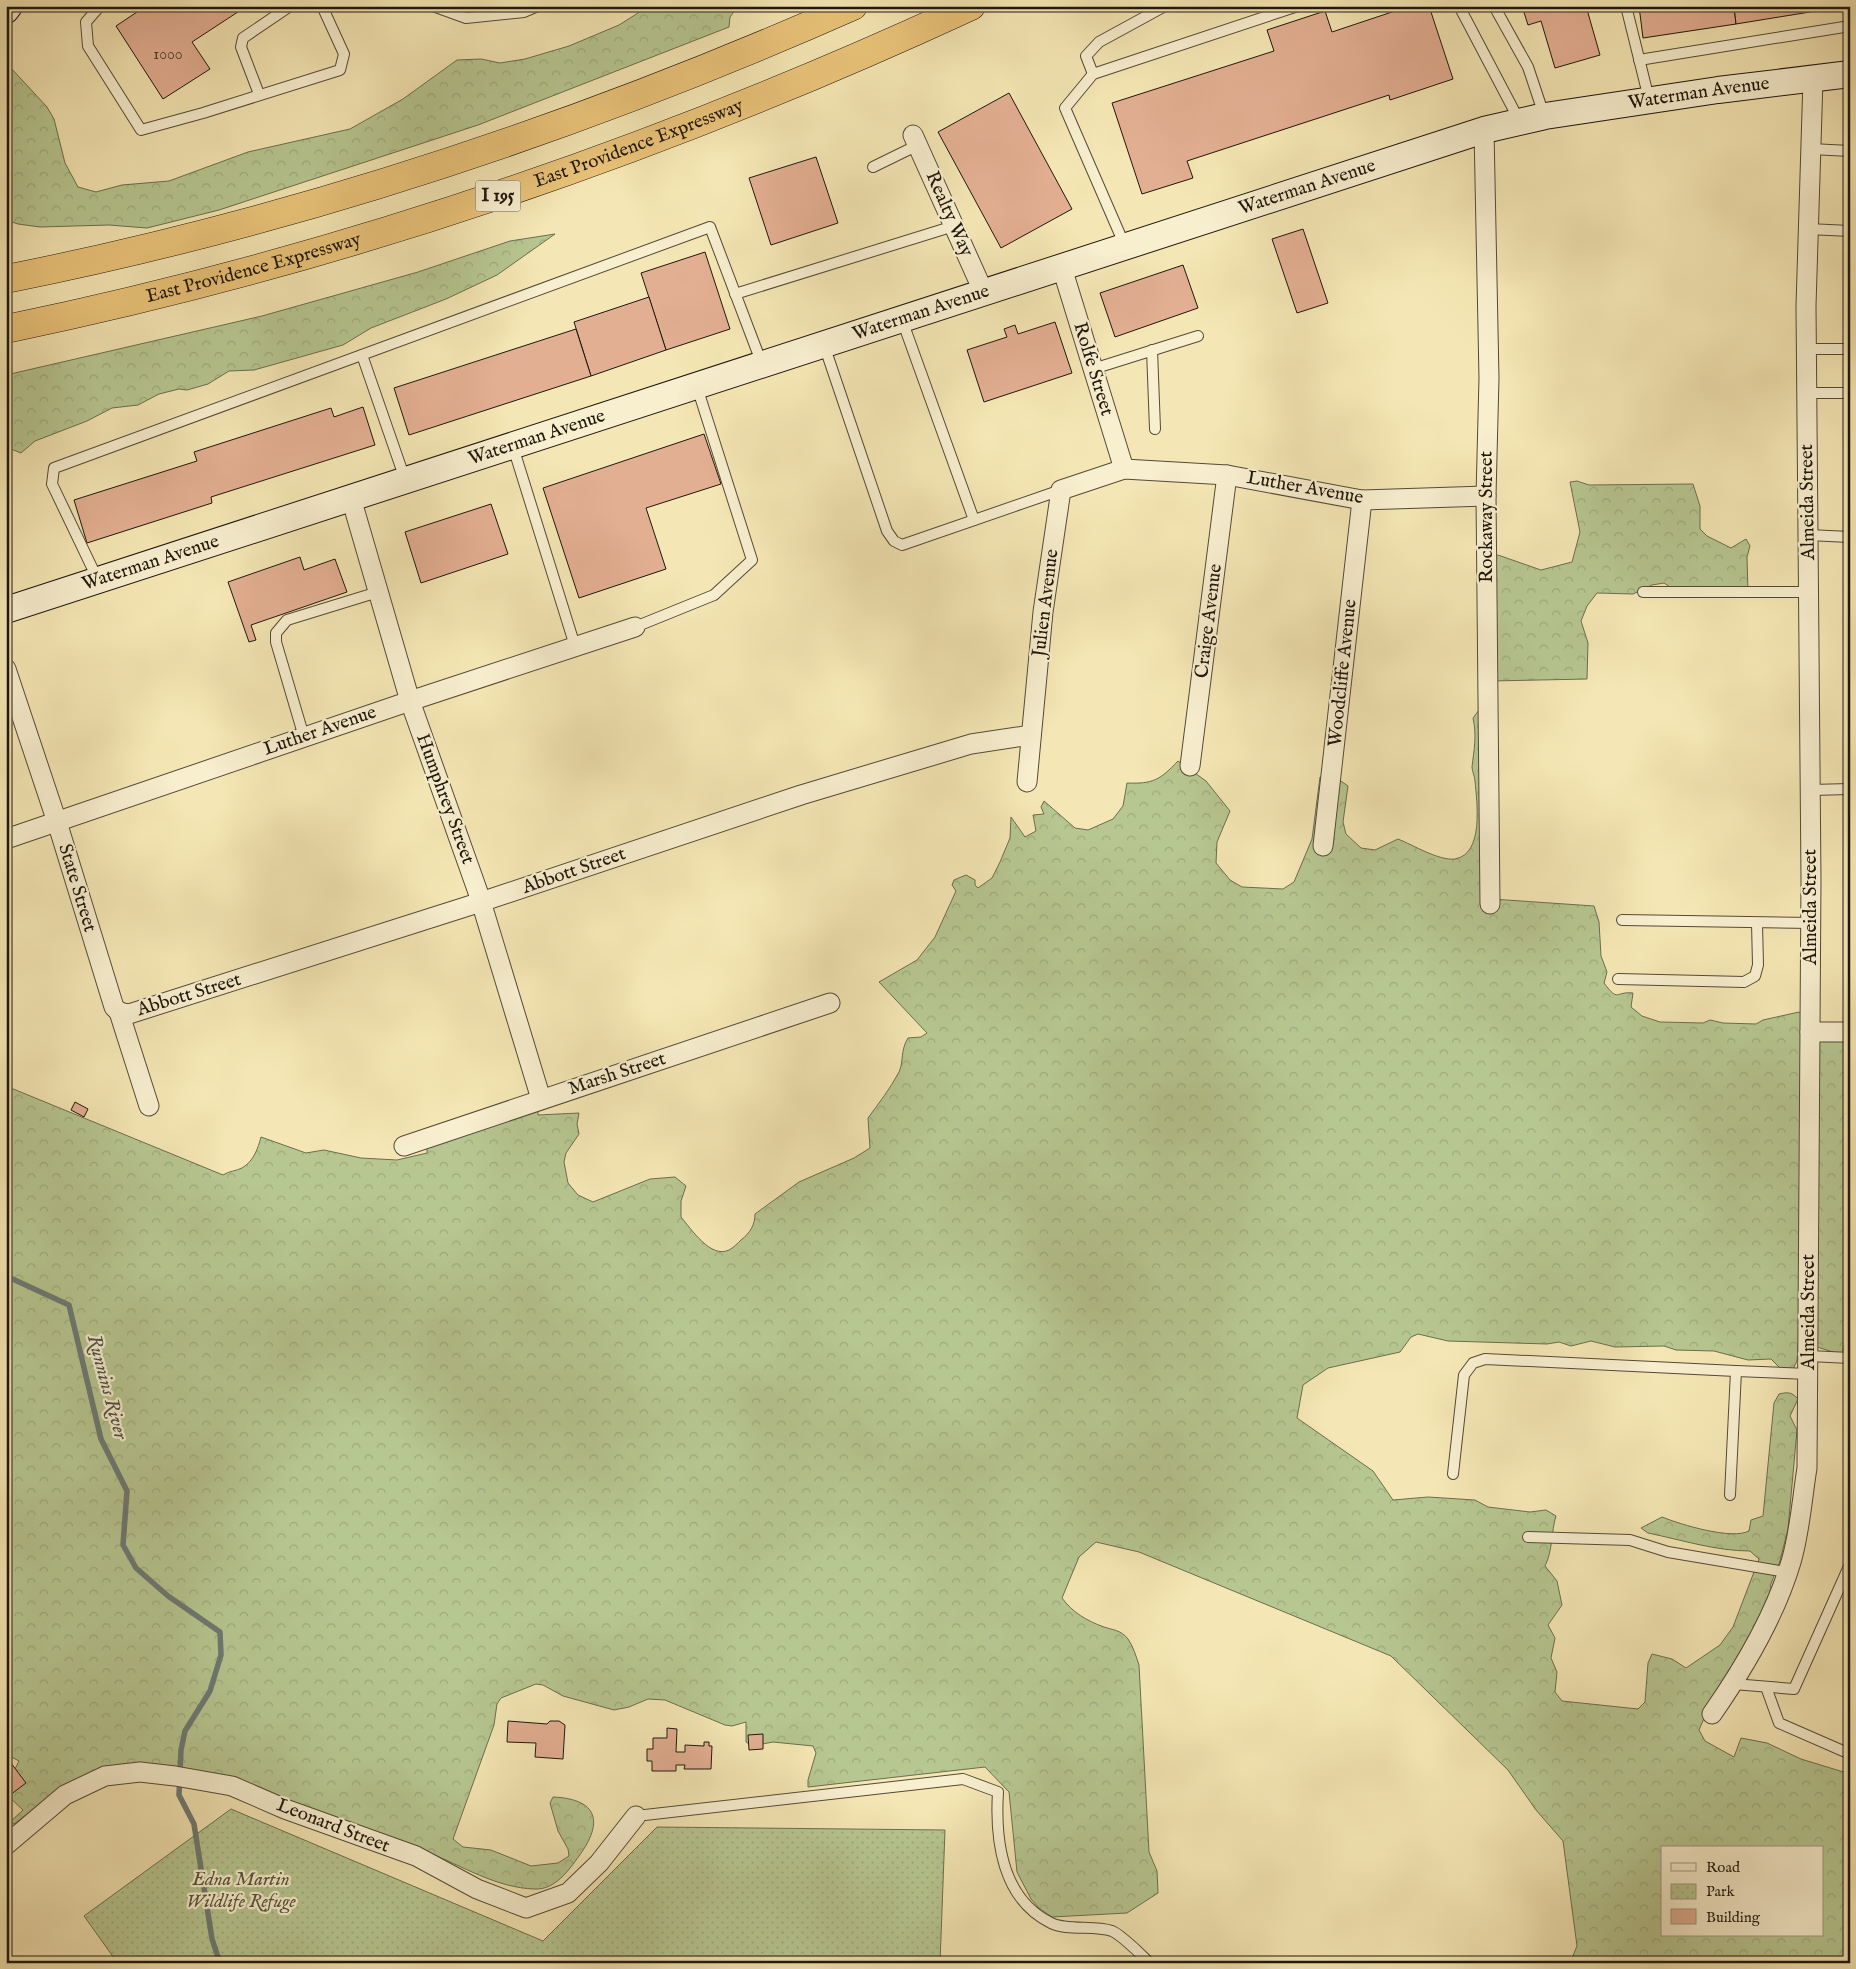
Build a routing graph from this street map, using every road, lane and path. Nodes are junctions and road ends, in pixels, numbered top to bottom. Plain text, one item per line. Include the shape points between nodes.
1 (9, 6) edge
2 (100, 6) edge
3 (290, 6) edge
4 (322, 6) edge
5 (433, 6) edge
6 (538, 6) edge
7 (853, 6) edge
8 (971, 6) edge
9 (1165, 6) edge
10 (1298, 6) edge
11 (1459, 6) edge
12 (1494, 6) edge
13 (1626, 6) edge
14 (6, 10) edge
15 (1850, 26) edge
16 (1639, 60) junction
17 (1093, 74) junction
18 (1850, 74) edge
19 (1813, 79) junction
20 (259, 94) junction
21 (1650, 100) junction
22 (1545, 116) junction
23 (1519, 121) junction
24 (1484, 130) junction
25 (915, 140) joint
26 (1811, 149) junction
27 (1850, 151) edge
28 (873, 167) dead end
29 (954, 226) junction
30 (1808, 229) junction
31 (1850, 231) edge
32 (1126, 247) junction
33 (1062, 268) junction
34 (6, 280) edge
35 (984, 293) junction
36 (735, 294) junction
37 (902, 320) junction
38 (6, 329) edge
39 (1198, 336) dead end
40 (824, 345) junction
41 (1807, 349) junction
42 (1850, 349) edge
43 (1152, 350) junction
44 (362, 355) junction
45 (762, 365) junction
46 (1093, 369) junction
47 (697, 386) junction
48 (1807, 393) junction
49 (1850, 393) edge
50 (1155, 428) dead end
51 (513, 446) junction
52 (1124, 470) junction
53 (1227, 475) junction
54 (405, 481) junction
55 (1060, 490) junction
56 (1486, 496) junction
57 (351, 498) junction
58 (1362, 500) junction
59 (974, 520) junction
60 (1808, 535) junction
61 (1850, 537) edge
62 (98, 580) junction
63 (378, 592) junction
64 (1643, 592) dead end
65 (1809, 592) junction
66 (6, 610) edge
67 (635, 627) joint
68 (575, 646) junction
69 (6, 669) edge
70 (410, 701) junction
71 (1031, 735) junction
72 (304, 737) junction
73 (1190, 766) dead end
74 (1027, 782) dead end
75 (1811, 790) junction
76 (1850, 790) edge
77 (57, 822) junction
78 (6, 839) edge
79 (1324, 846) dead end
80 (481, 902) junction
81 (1490, 904) dead end
82 (1622, 920) dead end
83 (1757, 923) junction
84 (1811, 924) junction
85 (1618, 979) dead end
86 (830, 1003) dead end
87 (119, 1012) junction
88 (1810, 1032) junction
89 (1850, 1032) edge
90 (541, 1099) junction
91 (149, 1106) dead end
92 (404, 1146) dead end
93 (1850, 1358) edge
94 (1809, 1365) junction
95 (1736, 1371) junction
96 (1453, 1474) dead end
97 (1730, 1495) dead end
98 (1528, 1537) dead end
99 (1850, 1564) edge
100 (1786, 1572) junction
101 (1733, 1684) junction
102 (1766, 1687) junction
103 (1712, 1714) dead end
104 (1850, 1754) edge
105 (636, 1816) joint
106 (6, 1845) edge
107 (1150, 1963) edge

1 - 14 main road
2 - 20 lane via 86,22 88,46 141,130
3 - 20 lane via 243,38 241,47
4 - 20 lane via 344,54 340,70
5 - 6 lane via 466,18 524,12
7 - 34 highway, I 195 via 664,84 425,169 231,226
8 - 38 highway, East Providence Expressway / I 195 via 743,106 512,191 243,273
9 - 17 lane via 1099,42 1086,56
10 - 17 lane
11 - 23 lane
12 - 22 lane via 1528,67
13 - 16 lane
15 - 16 lane
16 - 21 lane
17 - 32 lane via 1065,108
18 - 19 main road, Waterman Avenue
19 - 21 main road, Waterman Avenue
19 - 26 street, Almeida Street
21 - 22 main road, Waterman Avenue
22 - 23 main road, Waterman Avenue
23 - 24 main road, Waterman Avenue
24 - 32 main road, Waterman Avenue
24 - 56 street, Rockaway Street via 1489,378
25 - 28 lane
25 - 29 street, Realty Way
26 - 27 lane
26 - 30 street, Almeida Street
29 - 35 street, Realty Way
29 - 36 lane
30 - 31 lane
30 - 41 street, Almeida Street
32 - 33 main road, Waterman Avenue
33 - 35 main road, Waterman Avenue
33 - 46 street, Rolfe Street
35 - 37 main road, Waterman Avenue
36 - 44 lane via 710,227
36 - 45 lane
37 - 40 main road, Waterman Avenue
37 - 59 lane
39 - 43 lane
40 - 45 main road, Waterman Avenue
40 - 59 lane via 887,531 894,541 902,546
41 - 42 lane
41 - 48 street, Almeida Street
43 - 46 lane
43 - 50 lane
44 - 54 lane
44 - 62 lane via 54,468 52,484
45 - 47 main road, Waterman Avenue
46 - 52 street, Rolfe Street
47 - 51 main road, Waterman Avenue
47 - 67 lane via 752,560 714,595
48 - 49 lane
48 - 60 street, Almeida Street
51 - 54 main road, Waterman Avenue
51 - 68 lane
52 - 53 street, Luther Avenue
52 - 55 street
53 - 58 street, Luther Avenue
53 - 73 street, Craige Avenue
54 - 57 main road, Waterman Avenue
55 - 59 lane
55 - 71 street, Julien Avenue
56 - 58 street, Luther Avenue
56 - 81 street, Rockaway Street
57 - 62 main road, Waterman Avenue
57 - 63 street, Humphrey Street
58 - 79 street, Woodcliffe Avenue
60 - 61 lane
60 - 65 street, Almeida Street
62 - 66 main road, Waterman Avenue
63 - 70 street, Humphrey Street
63 - 72 lane via 287,620 276,633
64 - 65 lane
65 - 75 street, Almeida Street
67 - 68 street, Luther Avenue
68 - 70 street, Luther Avenue
69 - 77 street, State Street
70 - 72 street, Luther Avenue
70 - 80 street, Humphrey Street
71 - 74 street, Julien Avenue
71 - 80 street, Abbott Street via 971,744 801,795
72 - 77 street, Luther Avenue
75 - 76 lane
75 - 84 street, Almeida Street
77 - 78 street, Luther Avenue
77 - 87 street, State Street via 114,1007
80 - 87 street, Abbott Street via 129,1014
80 - 90 street, Humphrey Street
82 - 83 lane
83 - 84 lane
83 - 85 lane via 1758,965 1755,976 1744,982
84 - 88 street, Almeida Street
86 - 90 street, Marsh Street
87 - 91 street, State Street
88 - 89 street
88 - 94 street, Almeida Street
90 - 92 street, Marsh Street
93 - 94 lane
94 - 95 lane
94 - 100 street, Almeida Street via 1807,1468 1791,1562
95 - 96 lane via 1485,1359 1473,1363 1464,1375
95 - 97 lane
98 - 100 lane via 1630,1540 1668,1552
99 - 102 lane via 1794,1689
100 - 101 street, Almeida Street via 1763,1631
101 - 102 lane
101 - 103 street, Almeida Street
102 - 104 lane via 1779,1724
105 - 106 street, Leonard Street via 599,1863 568,1893 526,1908 477,1889 416,1856 285,1809 232,1786 182,1777 140,1772 105,1776 65,1795
105 - 107 lane via 963,1779 998,1792 996,1821 1004,1869 1025,1904 1052,1924 1113,1931

